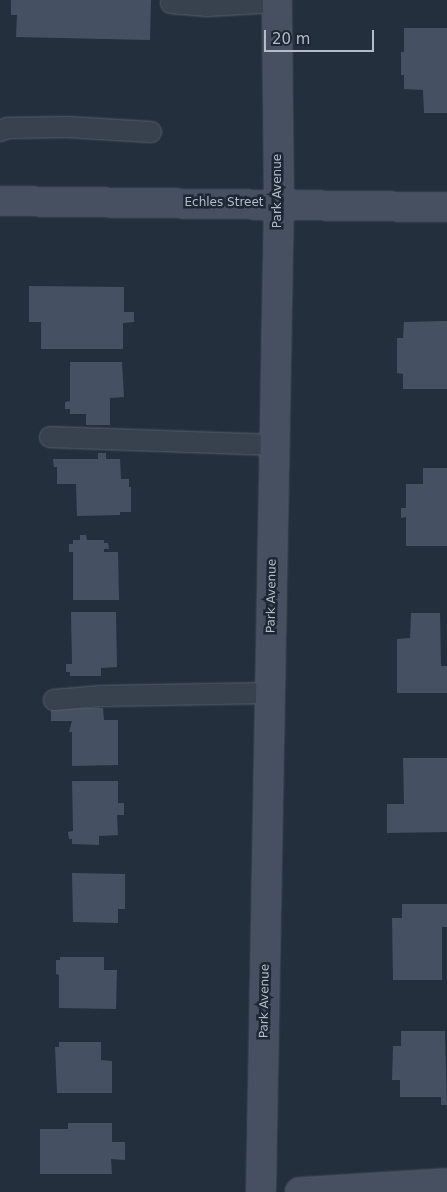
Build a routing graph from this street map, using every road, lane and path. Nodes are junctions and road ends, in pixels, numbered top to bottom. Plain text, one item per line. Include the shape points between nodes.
1 (277, 1) edge
2 (171, 3) dead end
3 (0, 131) edge
4 (151, 132) dead end
5 (0, 201) edge
6 (279, 203) junction
7 (447, 207) edge
8 (50, 437) dead end
9 (274, 445) junction
10 (270, 693) junction
11 (54, 700) dead end
12 (447, 1183) edge
13 (262, 1192) edge
14 (300, 1192) edge

1 - 2 lane via 207,6
1 - 6 main road, Park Avenue
3 - 4 lane via 8,128 67,127
5 - 6 main road, Echles Street
6 - 7 main road, Echles Street
6 - 9 main road, Park Avenue
8 - 9 lane
9 - 10 main road, Park Avenue
10 - 11 lane
10 - 13 main road, Park Avenue
12 - 14 main road

